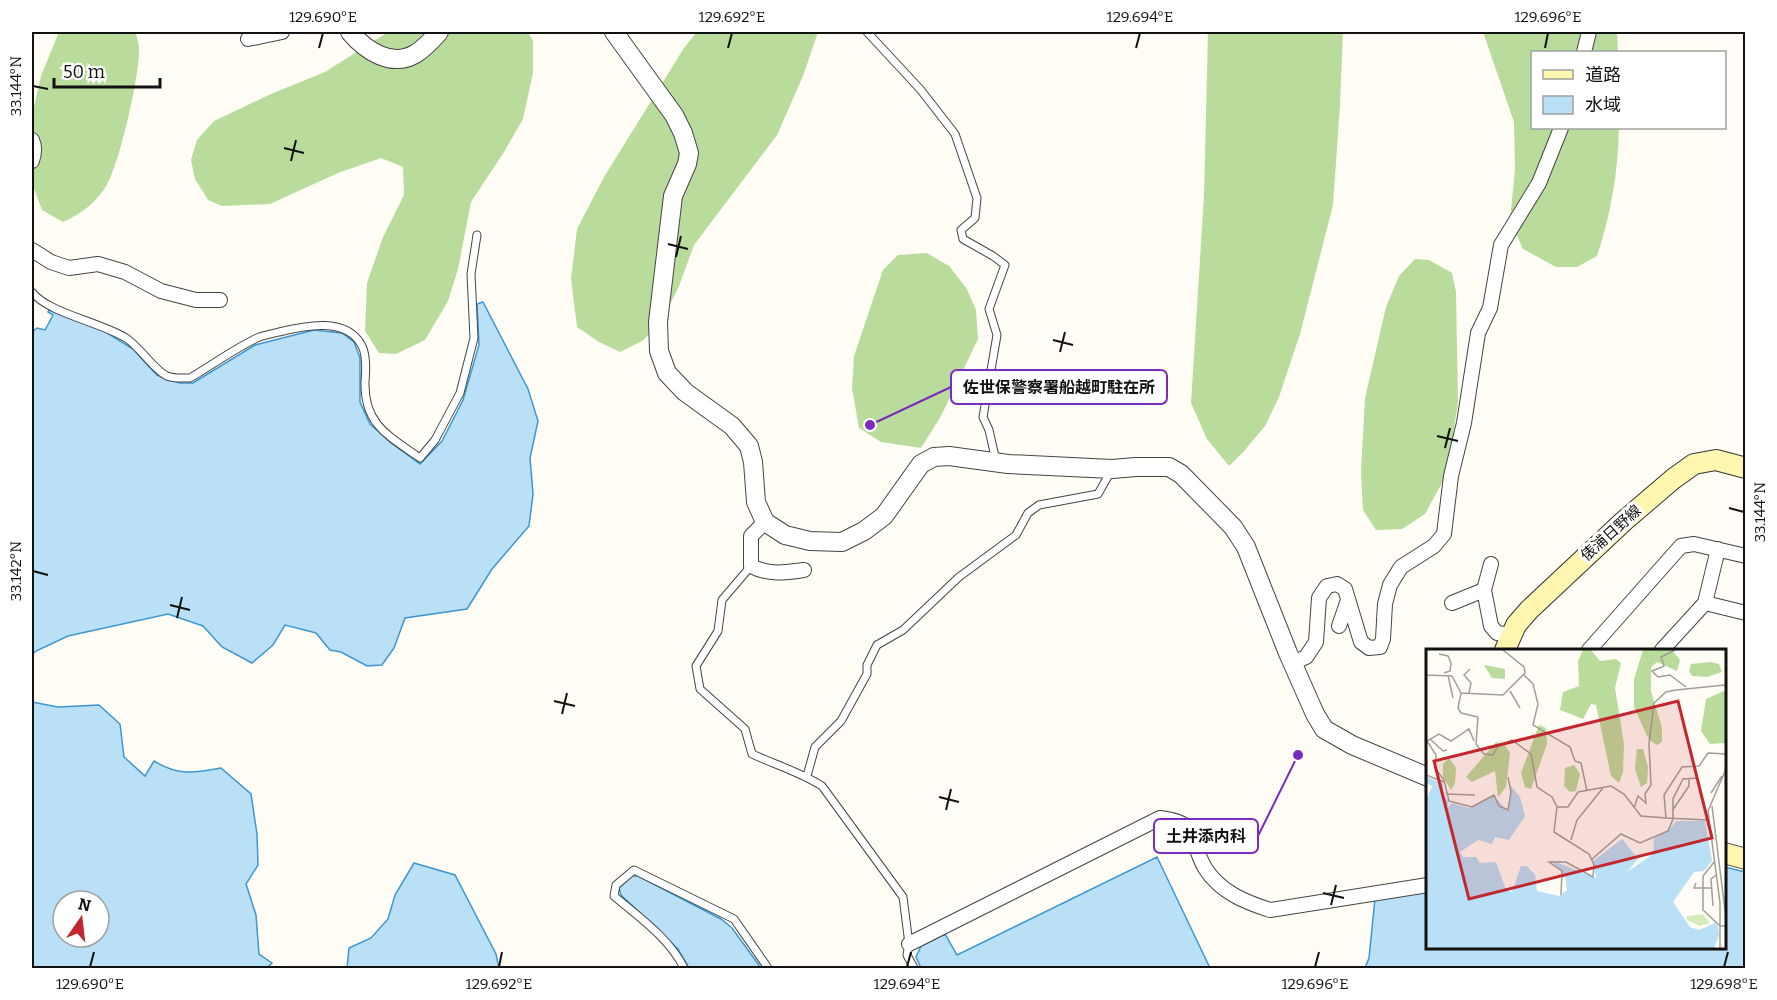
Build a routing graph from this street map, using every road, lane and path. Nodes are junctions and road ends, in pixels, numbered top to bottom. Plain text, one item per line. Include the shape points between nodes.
1 (281, 32) edge
2 (350, 32) edge
3 (439, 32) edge
4 (614, 32) edge
5 (867, 32) edge
6 (1589, 32) edge
7 (248, 39) dead end
8 (1584, 51) edge
9 (1561, 129) edge
10 (32, 140) edge
11 (32, 158) edge
12 (477, 235) dead end
13 (32, 250) edge
14 (32, 292) edge
15 (220, 300) dead end
16 (996, 461) junction
17 (1746, 468) edge
18 (1112, 469) junction
19 (765, 522) junction
20 (1718, 549) junction
21 (1746, 556) edge
22 (1491, 564) dead end
23 (751, 566) junction
24 (804, 570) dead end
25 (1484, 590) junction
26 (1348, 600) junction
27 (1452, 603) dead end
28 (1705, 603) junction
29 (1746, 613) edge
30 (1339, 626) dead end
31 (1508, 643) edge
32 (1591, 649) edge
33 (1664, 649) edge
34 (1293, 663) junction
35 (807, 776) junction
36 (1426, 776) edge
37 (1726, 854) edge
38 (1746, 859) edge
39 (1426, 885) edge
40 (909, 944) junction
41 (684, 969) edge
42 (768, 969) edge
43 (914, 969) edge

1 - 7 street
2 - 3 street via 369,50 391,59 413,55
4 - 19 street via 674,115 689,153 673,196 658,322 659,351 667,373 685,392 732,426 749,446 756,502
5 - 16 lane via 955,134 977,198 975,218 960,230 963,239 1005,265 989,309 997,335 983,417
6 - 8 street
9 - 26 street via 1539,183 1501,245 1490,308 1478,333 1464,423 1450,476 1444,534 1434,546 1401,567 1390,585 1380,647 1369,648 1361,642
10 - 11 street
12 - 14 lane via 471,274 474,338 460,393 435,440 420,458 388,436 370,415 365,399 362,346 351,333 333,326 303,326 258,337 190,378 177,378 166,375 128,339 103,325 45,304
13 - 15 street via 69,268 98,264 125,272 161,291 196,300
16 - 18 street
16 - 19 street via 933,457 921,464 884,516 842,542 785,535
17 - 31 main road, 俵浦日野線 via 1716,460 1694,464 1672,478 1529,610
18 - 34 street via 1169,467 1181,474 1233,527 1246,547
18 - 35 lane via 1098,494 1039,505 1028,513 1016,535 959,577 903,630 878,645 841,722 815,747
19 - 23 street via 751,536
20 - 21 street
20 - 28 street
20 - 32 street via 1694,543 1681,546
22 - 25 street
23 - 24 street via 776,574
23 - 35 lane via 722,600 718,631 696,666 700,689 745,729 752,754
25 - 27 street
25 - 31 street via 1491,626
26 - 30 street
26 - 34 street via 1345,589 1337,584 1327,586 1319,598 1316,642 1306,657
28 - 29 street
28 - 33 street
34 - 36 street via 1324,729
35 - 40 lane via 822,786 903,897
37 - 38 main road
39 - 40 street via 1270,910 1230,894 1206,869 1188,827 1178,820 1160,818
40 - 43 lane via 907,955
41 - 42 lane via 653,929 614,896 616,885 634,870 734,919

